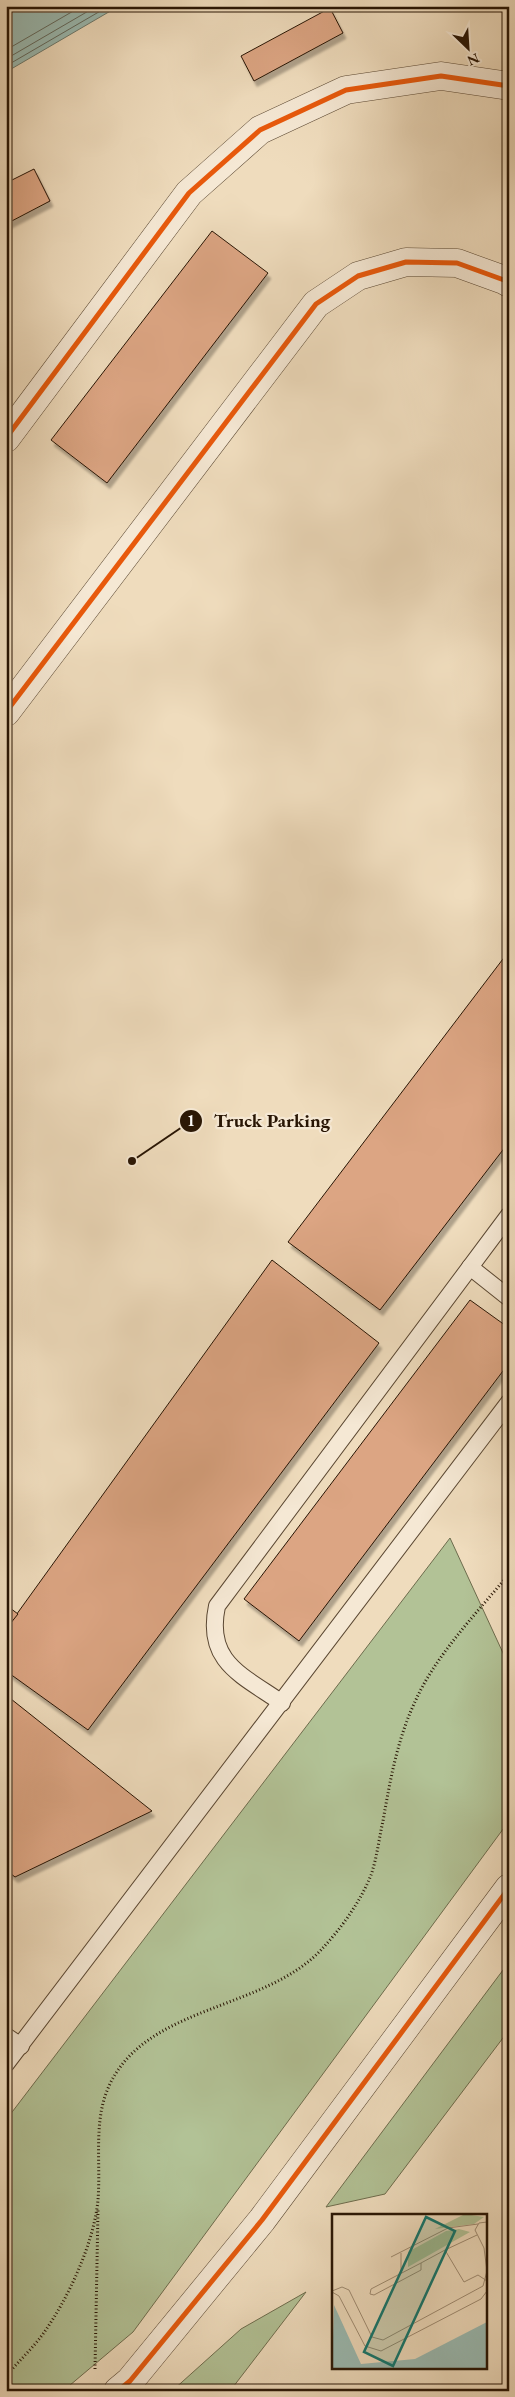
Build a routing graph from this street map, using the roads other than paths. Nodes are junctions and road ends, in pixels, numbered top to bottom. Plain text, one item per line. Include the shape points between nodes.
1 (509, 86) edge
2 (509, 283) edge
3 (6, 438) edge
4 (6, 712) edge
5 (509, 1216) edge
6 (470, 1267) junction
7 (509, 1298) edge
8 (508, 1405) edge
9 (282, 1703) junction
10 (509, 1888) edge
11 (6, 2036) edge
12 (21, 2046) junction
13 (6, 2064) edge
14 (118, 2391) edge

1 - 3 street via 440,76 346,90 260,130 189,193
2 - 4 street via 457,263 406,262 358,276 316,304
5 - 6 lane
6 - 7 lane
6 - 9 lane via 217,1606 213,1624 215,1642 223,1659
8 - 9 lane
9 - 12 lane
10 - 14 street via 262,2220 130,2381
11 - 12 lane
12 - 13 lane

